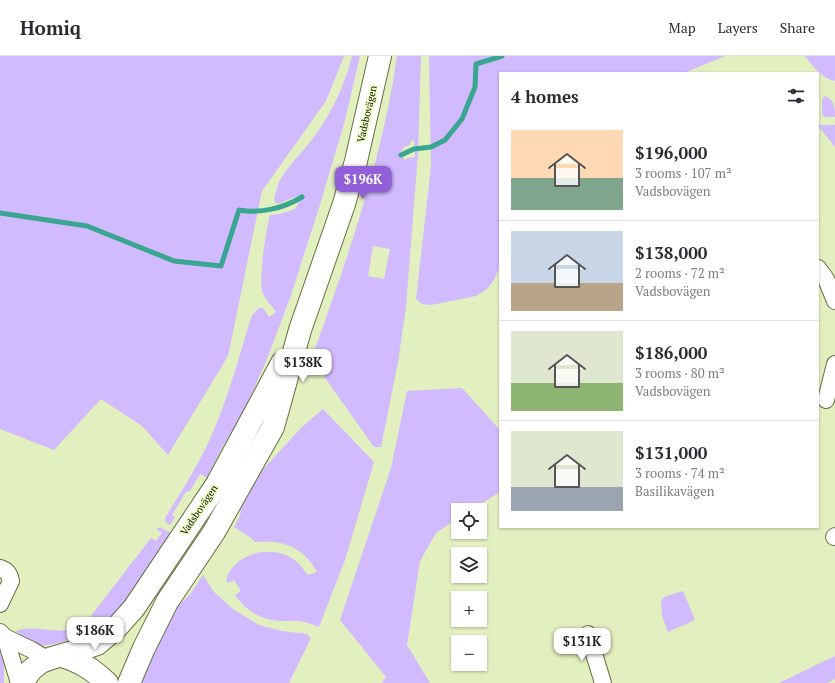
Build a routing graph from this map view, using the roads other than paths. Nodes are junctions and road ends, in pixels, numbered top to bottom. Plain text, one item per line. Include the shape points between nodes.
1 (380, 56) edge
2 (819, 269) edge
3 (835, 301) edge
4 (300, 330) junction
5 (835, 364) edge
6 (826, 400) edge
7 (0, 568) edge
8 (0, 604) edge
9 (588, 634) dead end
10 (2, 635) edge
11 (54, 658) junction
12 (20, 683) edge
13 (107, 683) edge
14 (129, 683) edge
15 (603, 683) edge

1 - 4 main road, Vadsbovägen via 344,204
2 - 3 street
4 - 11 main road, Vadsbovägen via 217,484 134,608 97,644
4 - 14 main road, Vadsbovägen via 273,427 214,532 167,602
5 - 6 street
7 - 8 street via 7,571 11,582
9 - 15 street
10 - 11 street
10 - 12 street
11 - 12 main road, Vadsbovägen via 31,670
11 - 13 main road via 84,664

